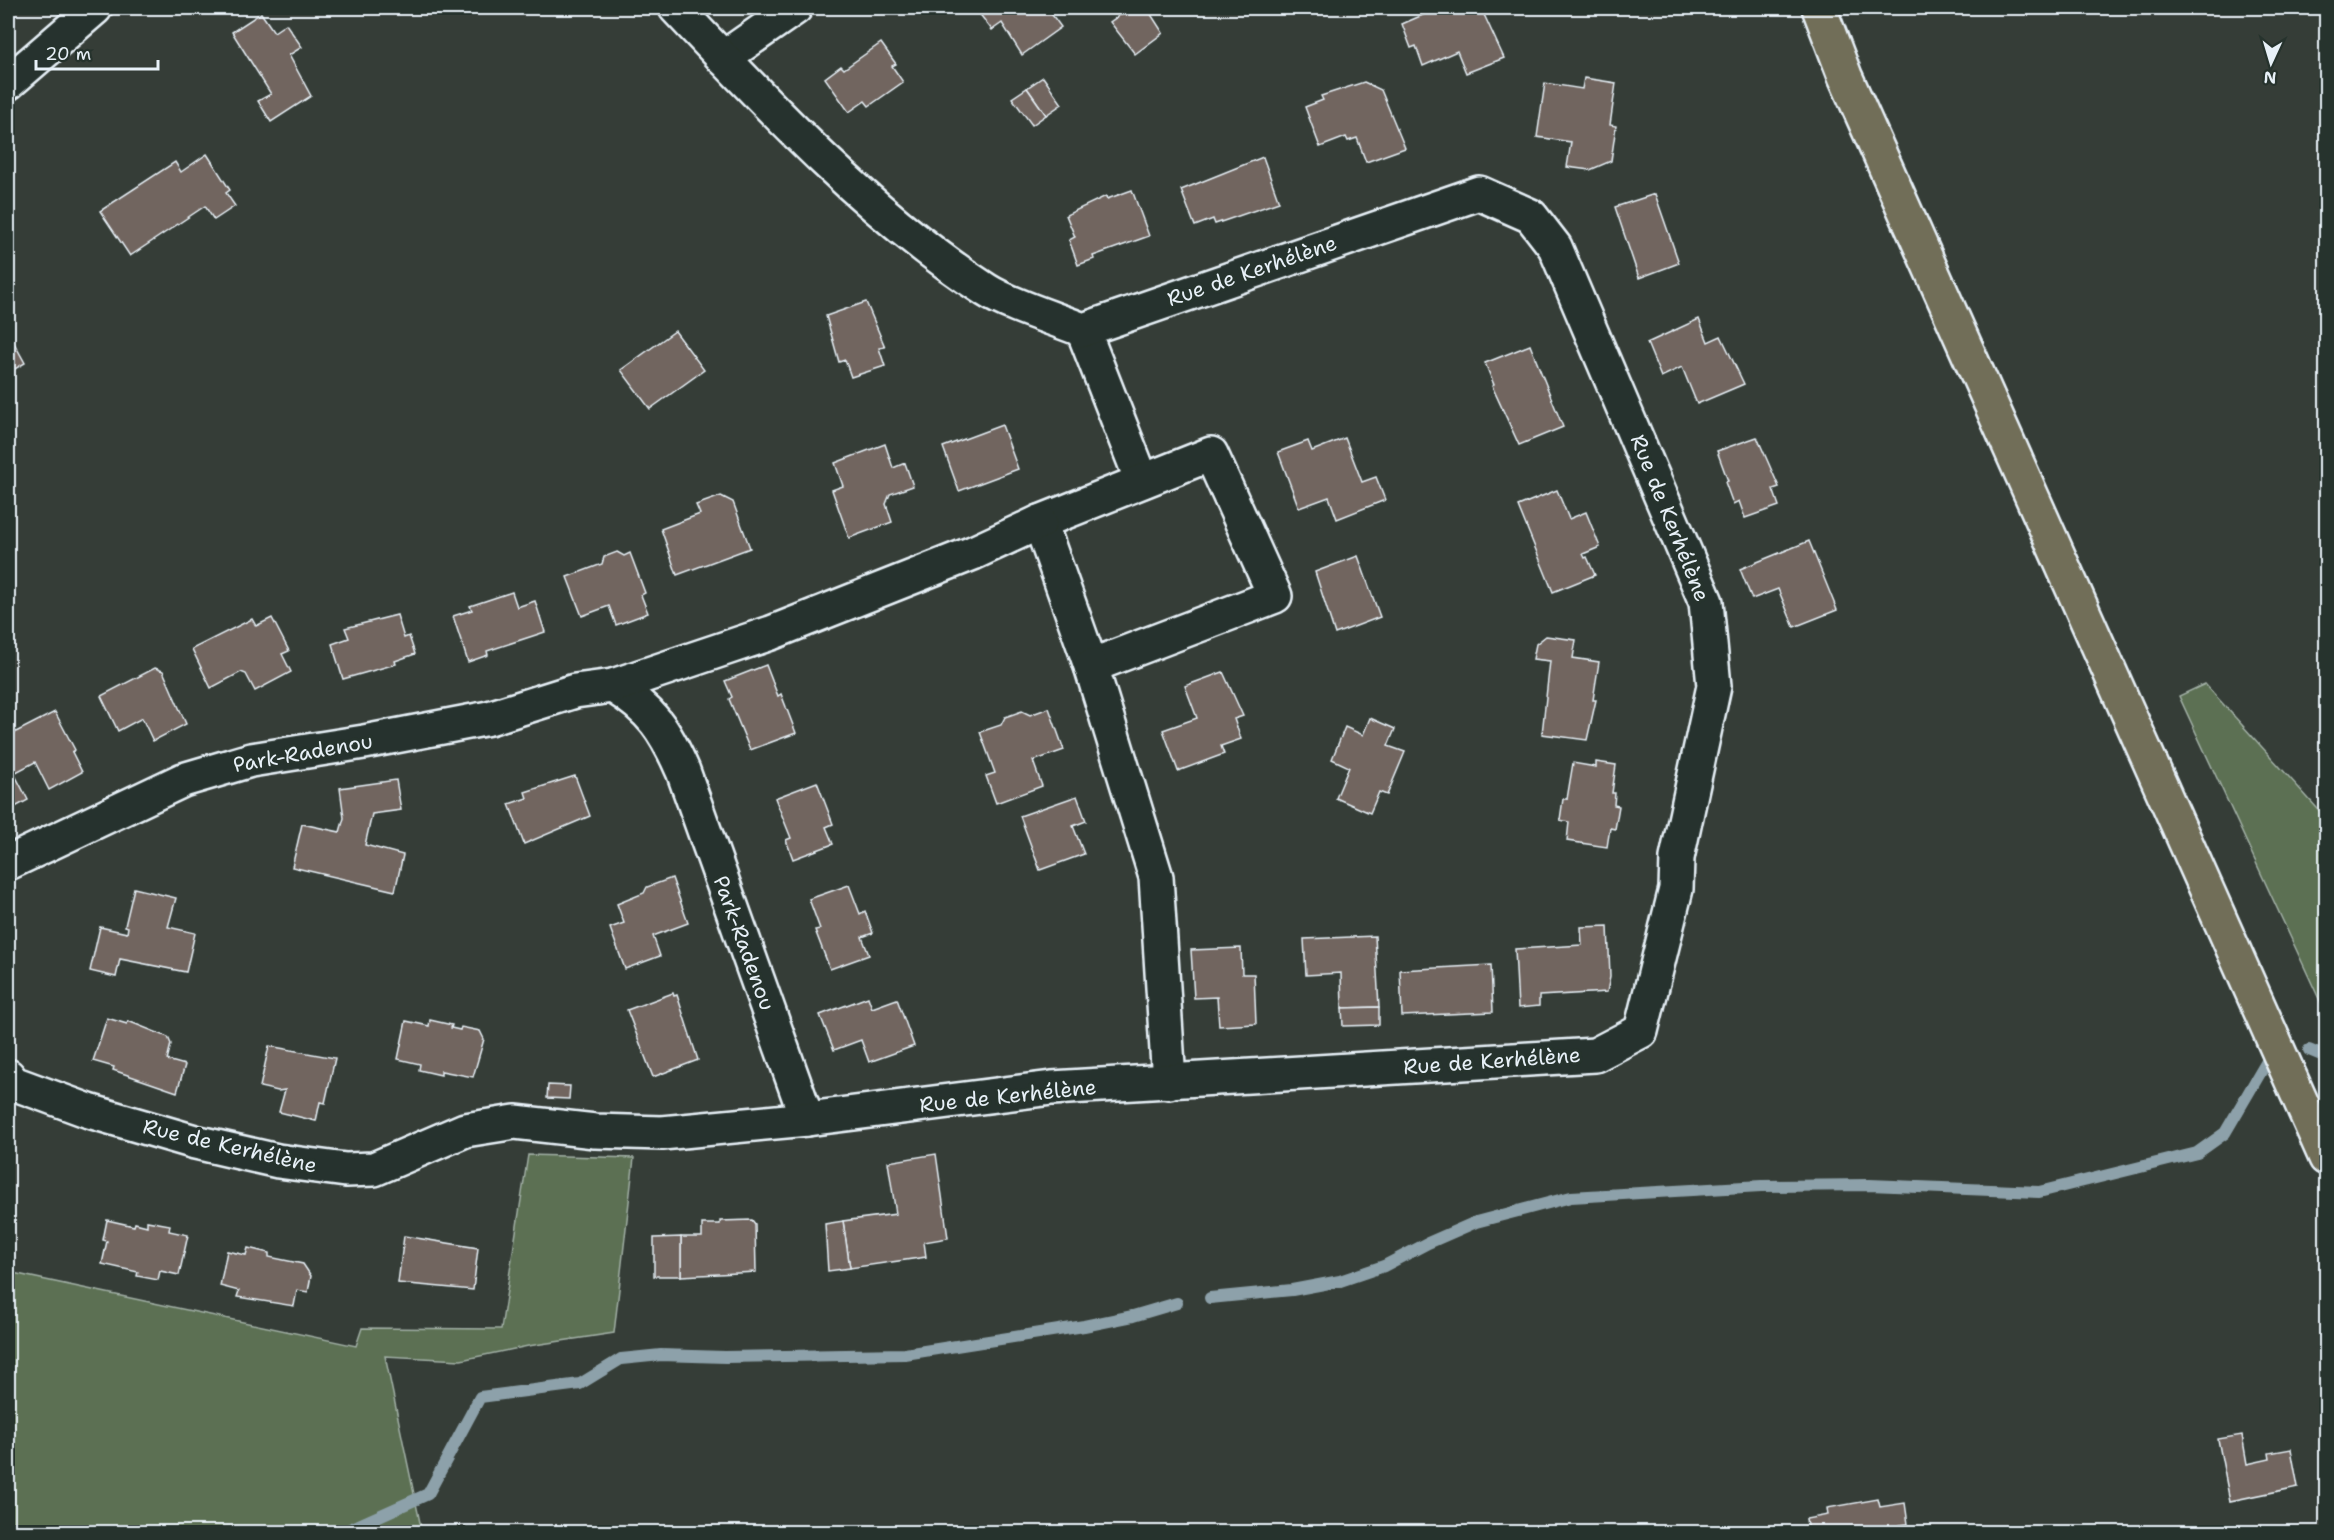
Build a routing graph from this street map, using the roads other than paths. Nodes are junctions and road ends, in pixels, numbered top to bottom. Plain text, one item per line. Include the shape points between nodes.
1 (95, 8) edge
2 (676, 8) edge
3 (795, 8) edge
4 (1800, 8) edge
5 (1819, 8) edge
6 (1830, 8) edge
7 (723, 58) junction
8 (1845, 76) junction
9 (8, 82) edge
10 (1083, 330) junction
11 (1142, 481) junction
12 (1040, 522) junction
13 (1090, 666) junction
14 (613, 686) junction
15 (8, 863) edge
16 (8, 1076) edge
17 (1169, 1082) junction
18 (807, 1119) junction
19 (2326, 1158) edge

1 - 9 street
2 - 7 street
3 - 7 street
4 - 8 main road
5 - 8 main road
6 - 8 main road
7 - 10 street via 880,212 987,291
8 - 19 main road
10 - 11 street
10 - 17 street, Rue de Kerhélène via 1479,193 1531,216 1555,247 1706,602 1714,686 1677,858 1676,889 1641,1031 1595,1055
11 - 12 street, Park-Radenou
11 - 13 street, Park-Radenou via 1211,454 1275,596
12 - 13 street
12 - 14 street, Park-Radenou via 963,557 763,636
13 - 17 street via 1156,877
14 - 15 street, Park-Radenou via 575,691 489,718 240,763 183,780
14 - 18 street, Park-Radenou via 645,708 666,734 683,771
16 - 18 street, Rue de Kerhélène via 13,1083 89,1111 195,1142 288,1163 346,1170 374,1169 465,1130 515,1122 629,1134
17 - 18 street, Rue de Kerhélène via 1052,1088

